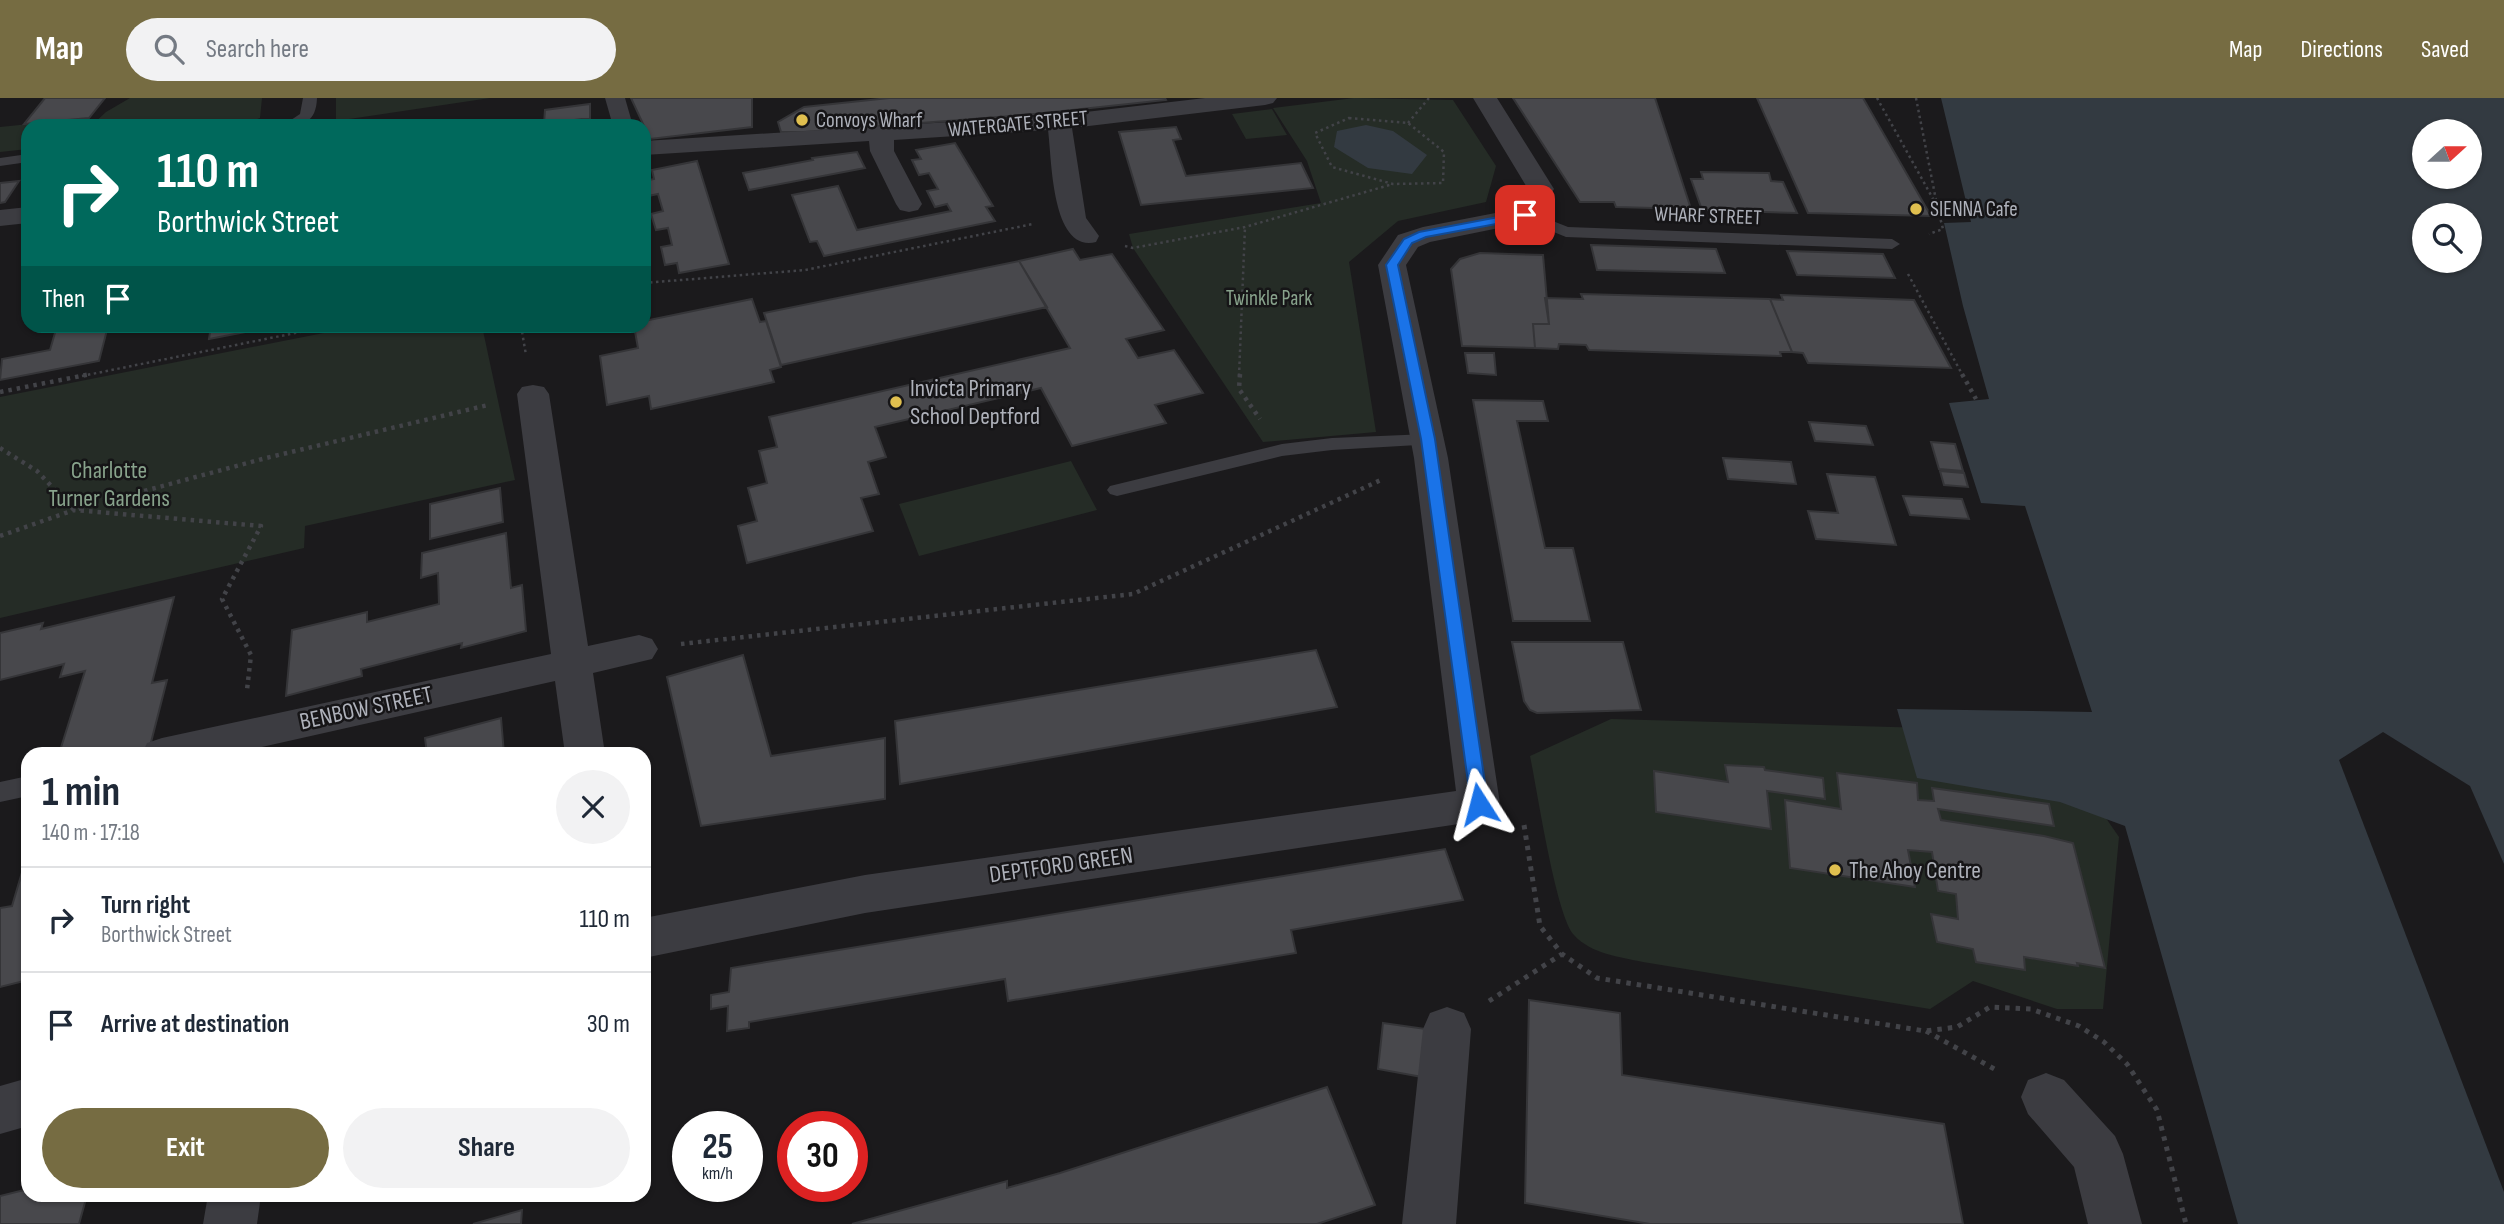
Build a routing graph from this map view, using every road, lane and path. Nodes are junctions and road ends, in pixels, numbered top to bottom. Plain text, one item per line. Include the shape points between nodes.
1 (310, 98) edge
2 (615, 98) edge
3 (1265, 98) edge
4 (1429, 98) edge
5 (1485, 98) edge
6 (1877, 98) edge
7 (1916, 98) edge
8 (306, 119) edge
9 (621, 119) edge
10 (1064, 121) junction
11 (1408, 122) junction
12 (881, 134) junction
13 (651, 148) edge
14 (21, 159) edge
15 (0, 162) edge
16 (1393, 184) junction
17 (909, 204) dead end
18 (1937, 206) junction
19 (1525, 215) junction
20 (21, 216) edge
21 (0, 218) edge
22 (1080, 227) joint
23 (1245, 228) junction
24 (1892, 244) junction
25 (1133, 248) dead end
26 (651, 283) edge
27 (295, 333) edge
28 (0, 392) edge
29 (533, 394) joint
30 (1976, 399) dead end
31 (0, 449) edge
32 (1430, 449) junction
33 (1282, 450) junction
34 (1116, 490) dead end
35 (75, 510) junction
36 (0, 536) edge
37 (639, 649) joint
38 (571, 663) junction
39 (242, 736) junction
40 (193, 747) edge
41 (584, 747) edge
42 (21, 788) edge
43 (0, 792) edge
44 (1479, 804) junction
45 (651, 937) edge
46 (1562, 954) junction
47 (1447, 1029) joint
48 (1925, 1031) junction
49 (2046, 1097) joint
50 (21, 1104) edge
51 (0, 1110) edge
52 (234, 1202) edge
53 (230, 1224) edge
54 (1429, 1224) edge
55 (2115, 1224) edge
56 (2186, 1224) edge

1 - 8 lane
2 - 9 street
3 - 10 street, WATERGATE STREET
4 - 11 path
5 - 19 street via 1541,189
6 - 18 path
7 - 18 path
10 - 12 street, WATERGATE STREET
10 - 22 street via 1060,126
11 - 16 path via 1444,152 1443,183
11 - 16 path via 1349,118 1315,133 1332,167
12 - 13 street, WATERGATE STREET
12 - 17 street via 882,151
14 - 15 lane
16 - 23 path
18 - 24 path via 1943,229
19 - 24 lane, WHARF STREET via 1566,232
19 - 32 street via 1423,235 1408,241 1392,265
20 - 21 street
22 - 26 path via 929,243 805,270
23 - 25 path
23 - 33 path via 1239,389
24 - 30 path
27 - 28 path
29 - 35 path
29 - 38 street
31 - 35 path via 37,471
32 - 33 lane via 1332,444
32 - 37 path via 1133,594
32 - 44 street
33 - 34 lane
35 - 36 path
35 - 39 path via 261,526 222,599 251,655
37 - 38 street, BENBOW STREET
38 - 39 street, BENBOW STREET
38 - 41 street
39 - 40 street, BENBOW STREET
42 - 43 lane
44 - 45 street, DEPTFORD GREEN via 865,894
44 - 46 path via 1524,824 1540,926
46 - 47 path
46 - 48 path via 1597,978
47 - 54 street
48 - 49 path
48 - 56 path via 1957,1027 1990,1007 2031,1009 2079,1026 2104,1042 2127,1064 2157,1110
49 - 55 street via 2097,1154
50 - 51 street
52 - 53 street

